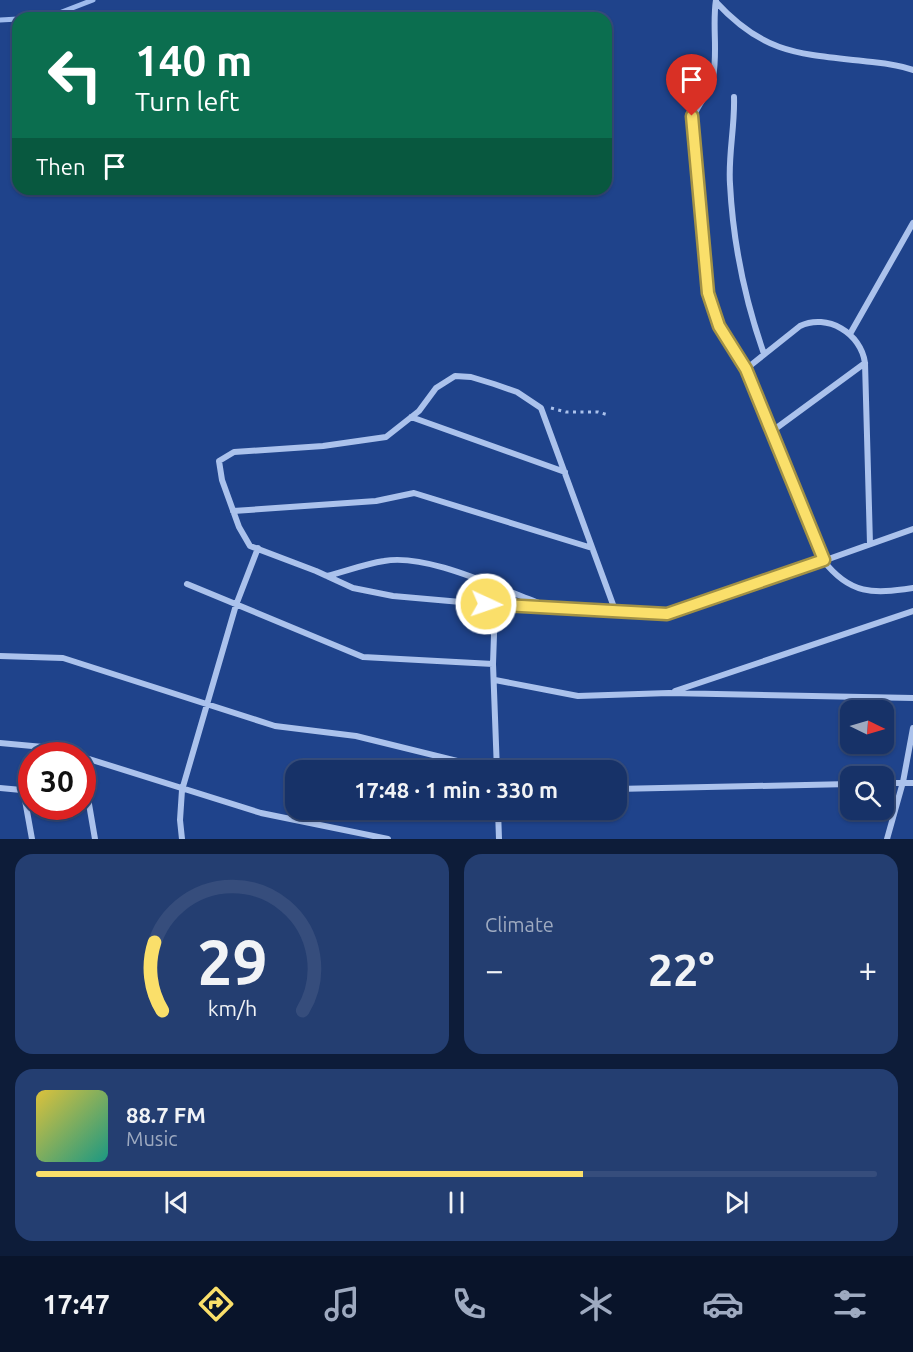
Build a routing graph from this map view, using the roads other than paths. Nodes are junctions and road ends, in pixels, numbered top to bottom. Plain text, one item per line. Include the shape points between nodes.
1 (715, 1) edge
2 (913, 70) edge
3 (734, 97) dead end
4 (913, 223) edge
5 (850, 334) junction
6 (764, 354) junction
7 (865, 363) junction
8 (746, 369) junction
9 (411, 417) junction
10 (771, 432) junction
11 (564, 472) junction
12 (233, 511) junction
13 (913, 529) edge
14 (870, 544) junction
15 (258, 548) junction
16 (592, 548) junction
17 (824, 560) junction
18 (327, 576) junction
19 (187, 584) dead end
20 (488, 585) junction
21 (913, 588) edge
22 (486, 604) junction
23 (236, 605) junction
24 (495, 605) junction
25 (549, 607) junction
26 (615, 610) junction
27 (913, 611) edge
28 (0, 656) edge
29 (494, 664) junction
30 (495, 680) junction
31 (669, 693) junction
32 (913, 698) edge
33 (206, 705) junction
34 (913, 728) edge
35 (0, 743) edge
36 (453, 760) edge
37 (497, 760) edge
38 (894, 783) edge
39 (903, 783) junction
40 (913, 783) edge
41 (840, 784) edge
42 (0, 788) edge
43 (18, 789) edge
44 (627, 789) edge
45 (182, 790) junction
46 (29, 820) edge
47 (92, 820) edge
48 (498, 820) edge
49 (32, 839) edge
50 (95, 839) edge
51 (182, 839) edge
52 (388, 839) edge
53 (499, 839) edge
54 (887, 839) edge

1 - 2 street via 740,26 776,48
1 - 8 street via 714,74 711,87 692,116 692,129 708,293 719,326
3 - 6 street via 730,183 734,224 751,318
4 - 5 street
5 - 6 street via 824,322 810,321
5 - 7 street via 863,351
6 - 8 street
7 - 10 street
7 - 14 street
8 - 10 street
9 - 11 street
9 - 11 street via 436,388 455,376 471,377 517,392 541,408
9 - 12 street via 386,437 234,452 219,462
10 - 17 street
11 - 16 street
12 - 15 street via 250,546
12 - 16 street via 376,501 414,493
13 - 14 street
14 - 17 street
15 - 18 street
15 - 23 street
16 - 26 street
17 - 21 street via 849,585 866,591 882,593
17 - 26 street via 679,611 654,614
18 - 20 street via 386,560 411,560 447,568
18 - 22 street via 353,588 393,596
19 - 23 street
20 - 22 street
20 - 25 street
22 - 24 street
23 - 29 street via 363,657
23 - 33 street
24 - 25 street
24 - 29 street
25 - 26 street
27 - 31 street
28 - 33 street via 63,658
29 - 30 street
30 - 31 street via 578,696
30 - 37 street
31 - 32 street
33 - 36 street via 275,726 356,736
33 - 45 street
34 - 39 street
35 - 45 street via 54,748
38 - 39 street
39 - 40 street
39 - 54 street
41 - 44 street
42 - 43 street
45 - 51 street
45 - 52 street via 261,813
46 - 49 street
47 - 50 street
48 - 53 street

